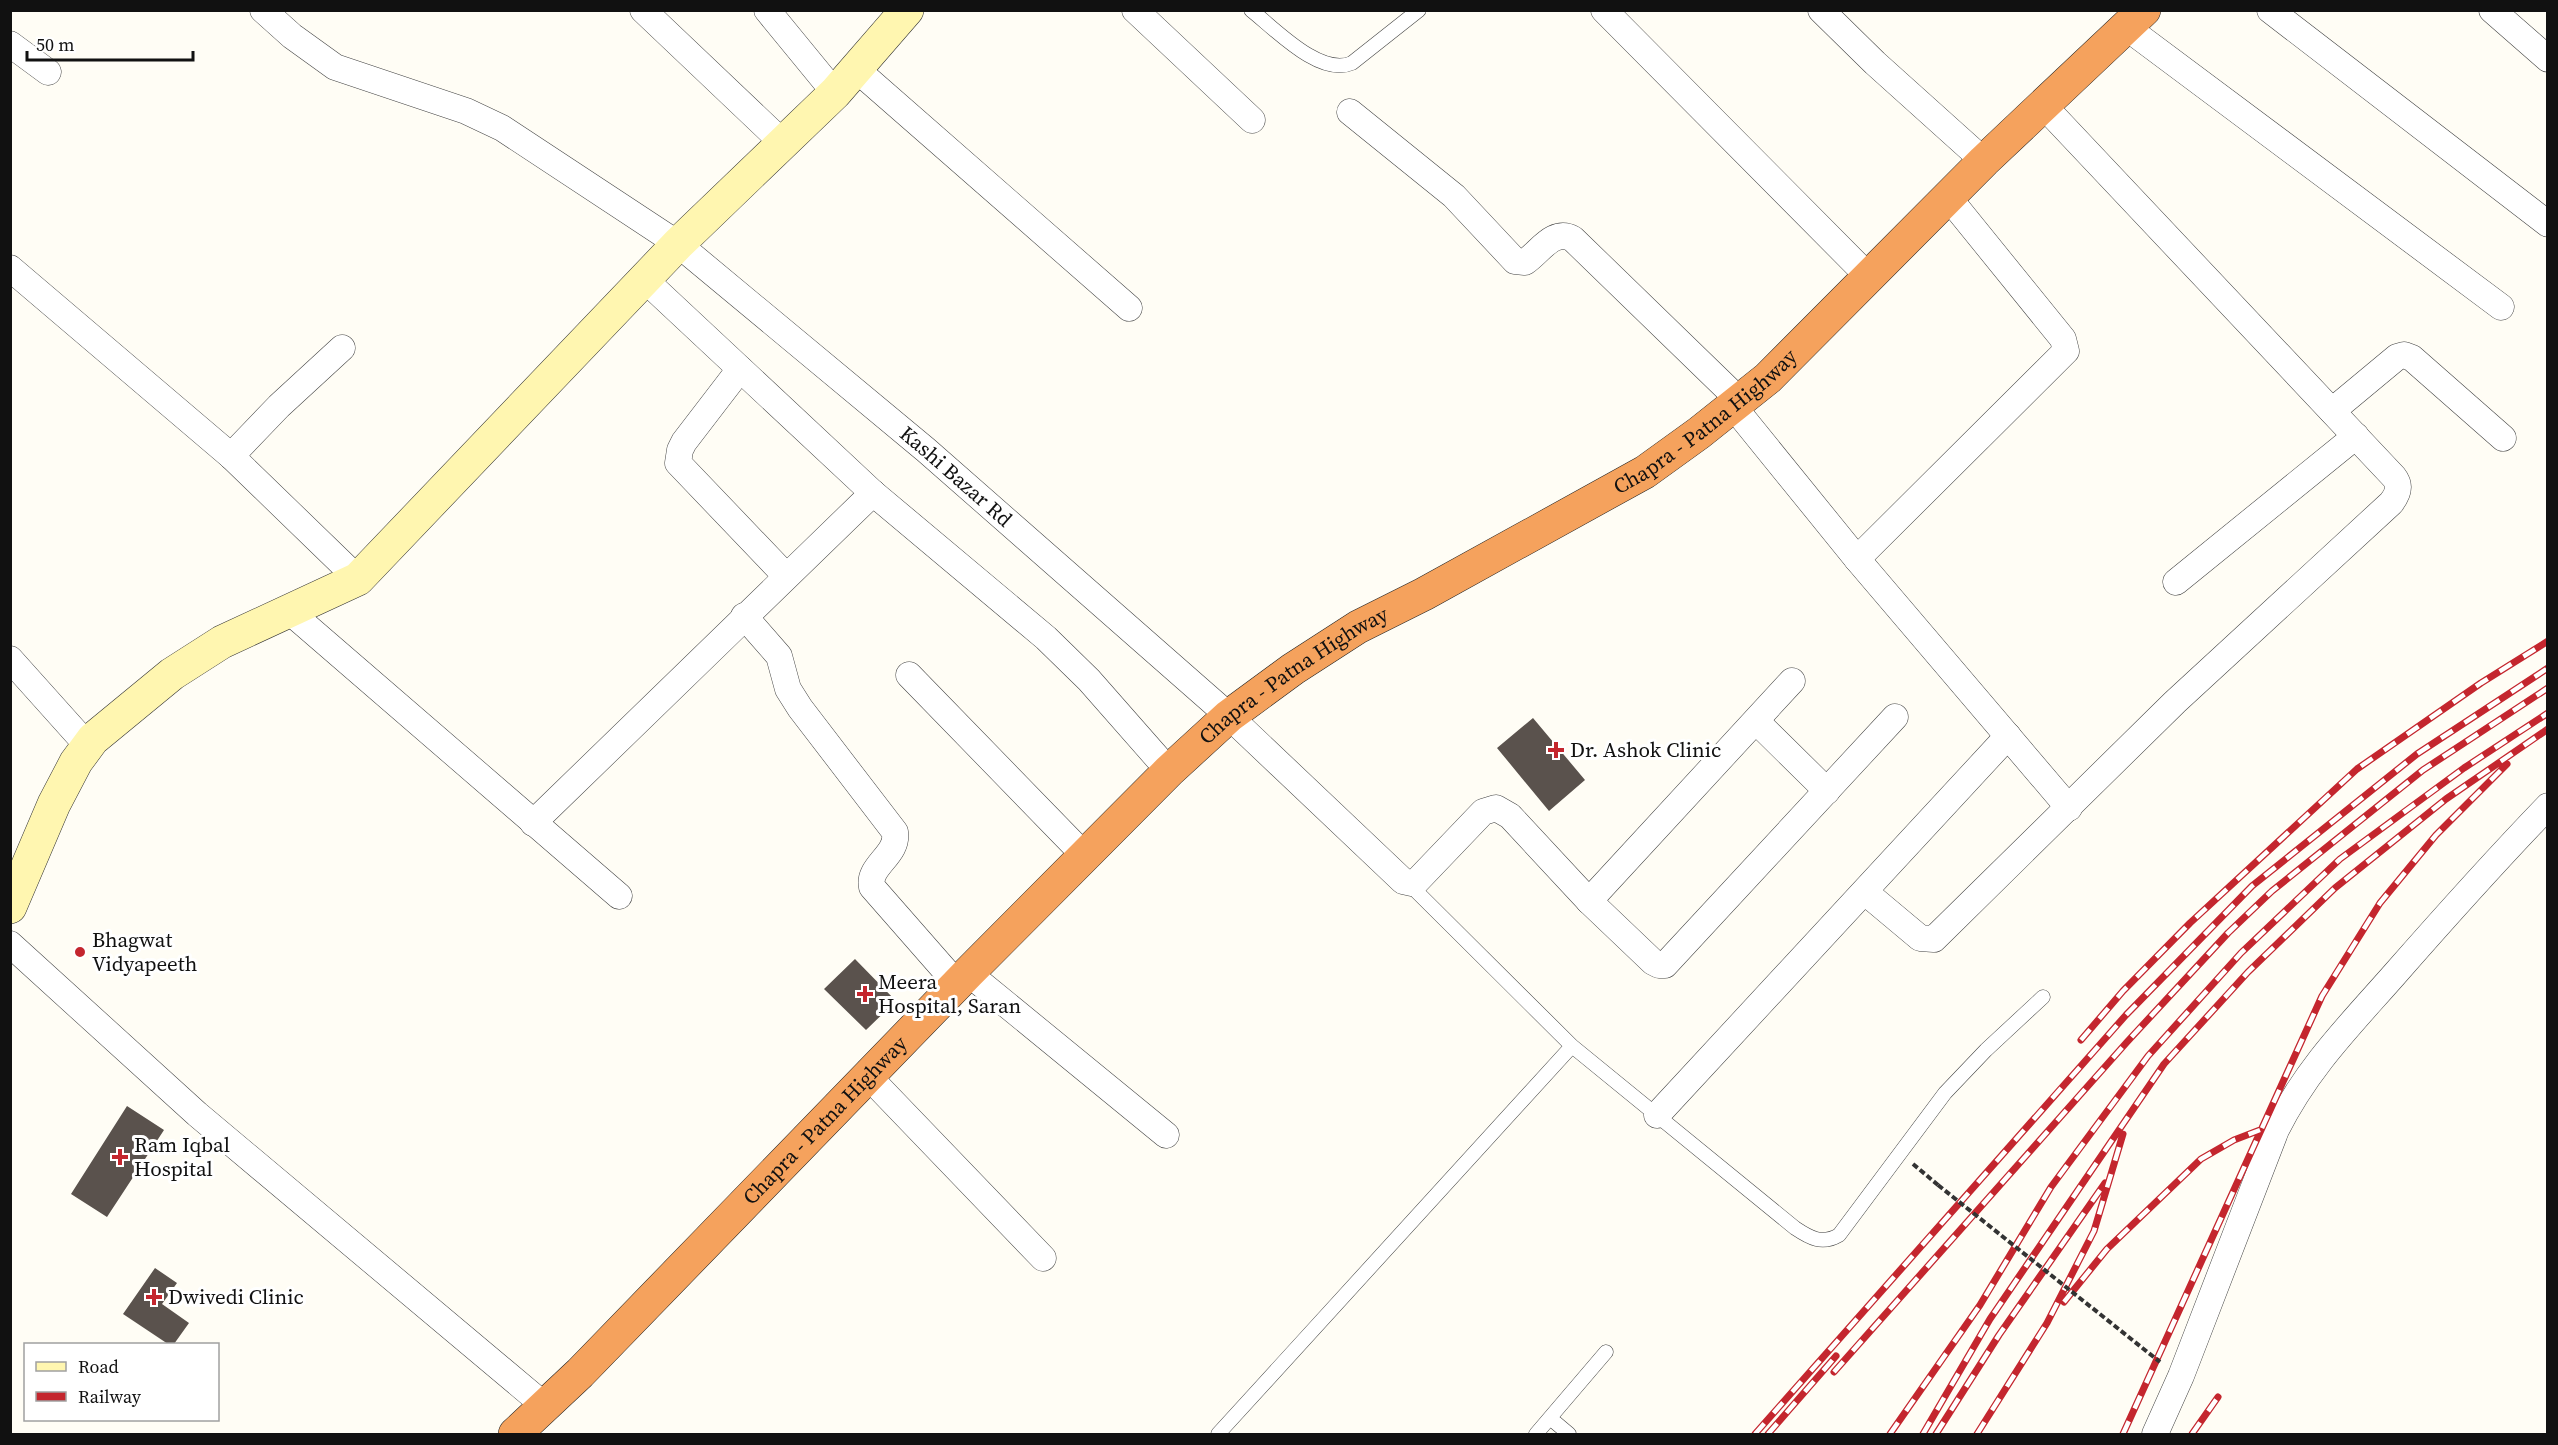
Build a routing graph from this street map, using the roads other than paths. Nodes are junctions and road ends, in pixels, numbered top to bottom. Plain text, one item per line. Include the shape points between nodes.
1 (263, 10) edge
2 (643, 10) edge
3 (767, 10) edge
4 (907, 10) edge
5 (1134, 10) edge
6 (1251, 10) edge
7 (1419, 10) edge
8 (1604, 10) edge
9 (1821, 10) edge
10 (2271, 10) edge
11 (2492, 10) edge
12 (2135, 19) edge
13 (10, 44) edge
14 (2547, 59) edge
15 (48, 72) dead end
16 (845, 81) junction
17 (2043, 105) junction
18 (1350, 112) dead end
19 (1252, 120) dead end
20 (783, 143) junction
21 (1984, 161) junction
22 (1948, 197) junction
23 (2547, 224) edge
24 (678, 244) junction
25 (11, 268) edge
26 (1869, 276) junction
27 (644, 279) junction
28 (2501, 307) dead end
29 (1130, 308) dead end
30 (342, 348) dead end
31 (740, 369) junction
32 (1736, 404) junction
33 (2332, 411) junction
34 (2356, 436) junction
35 (2503, 438) dead end
36 (231, 456) junction
37 (873, 493) junction
38 (1857, 560) junction
39 (786, 576) junction
40 (358, 579) junction
41 (2176, 582) dead end
42 (289, 611) junction
43 (744, 616) junction
44 (10, 659) edge
45 (909, 675) dead end
46 (1792, 681) dead end
47 (1229, 716) junction
48 (1895, 717) dead end
49 (1756, 721) junction
50 (2008, 736) junction
51 (88, 746) junction
52 (1169, 771) junction
53 (1827, 791) junction
54 (2547, 806) edge
55 (2069, 808) junction
56 (532, 823) junction
57 (1085, 856) junction
58 (1408, 883) junction
59 (1865, 892) junction
60 (620, 896) dead end
61 (1589, 901) junction
62 (10, 908) edge
63 (10, 944) edge
64 (963, 979) junction
65 (2043, 997) dead end
66 (1572, 1046) junction
67 (868, 1076) junction
68 (1657, 1115) junction
69 (1166, 1135) dead end
70 (1043, 1258) dead end
71 (1606, 1352) dead end
72 (545, 1406) junction
73 (1550, 1418) junction
74 (515, 1434) edge
75 (1218, 1434) edge
76 (1536, 1434) edge
77 (1569, 1434) edge
78 (2155, 1434) edge

1 - 24 street, Kashi Bazar Rd via 335,66 466,111 502,128
2 - 20 street
3 - 16 street
4 - 16 street
5 - 19 street
6 - 7 lane via 1311,57 1335,67 1352,63
8 - 26 street
9 - 21 street
10 - 23 street
11 - 14 street
12 - 17 highway, Chapra - Patna Highway
12 - 28 street
13 - 15 street
16 - 20 street
16 - 29 street
17 - 21 highway, Chapra - Patna Highway
17 - 33 street
18 - 32 street via 1454,196 1515,261 1525,262 1558,236 1573,238
20 - 24 street
21 - 22 highway, Chapra - Patna Highway
22 - 26 highway, Chapra - Patna Highway
22 - 38 street via 2063,339 2066,351
24 - 27 street
24 - 47 street, Kashi Bazar Rd via 926,450
25 - 36 street
26 - 32 highway, Chapra - Patna Highway via 1783,364
27 - 31 street
27 - 40 street
30 - 36 street
31 - 37 street
31 - 39 street via 684,442 678,463
32 - 38 street
32 - 47 highway, Chapra - Patna Highway via 1645,472 1358,627
33 - 34 street
33 - 35 street via 2404,355
34 - 41 street
34 - 55 street via 2398,482 2396,497 2175,702
36 - 40 street
37 - 39 street
37 - 52 street via 1046,638 1089,680
38 - 50 street
39 - 43 street
40 - 42 street
42 - 51 street via 222,642 172,674
42 - 56 street
43 - 56 street
43 - 64 street via 779,656 788,688 800,708 895,832 893,846 872,878 872,887
44 - 51 street
45 - 57 street
46 - 49 street
47 - 52 highway, Chapra - Patna Highway
47 - 58 street, Kashi Bazar Rd
48 - 53 street
49 - 53 street
49 - 61 street
50 - 55 street
50 - 59 street
51 - 62 street via 54,804
52 - 57 highway, Chapra - Patna Highway
53 - 61 street via 1665,964 1653,962
54 - 78 street via 2325,1053 2291,1100
55 - 59 street via 1934,939 1920,938
56 - 60 street
57 - 64 highway, Chapra - Patna Highway
58 - 61 street via 1421,877 1483,812 1496,808 1510,816
58 - 66 lane
59 - 68 street
63 - 72 street via 197,1114
64 - 67 highway, Chapra - Patna Highway
64 - 69 street
65 - 68 lane via 1963,1073 1839,1235 1831,1240 1806,1236 1794,1228
66 - 68 lane
66 - 75 lane
67 - 70 street
67 - 72 highway, Chapra - Patna Highway
71 - 73 lane
72 - 74 highway, Chapra - Patna Highway
73 - 76 lane
73 - 77 lane

